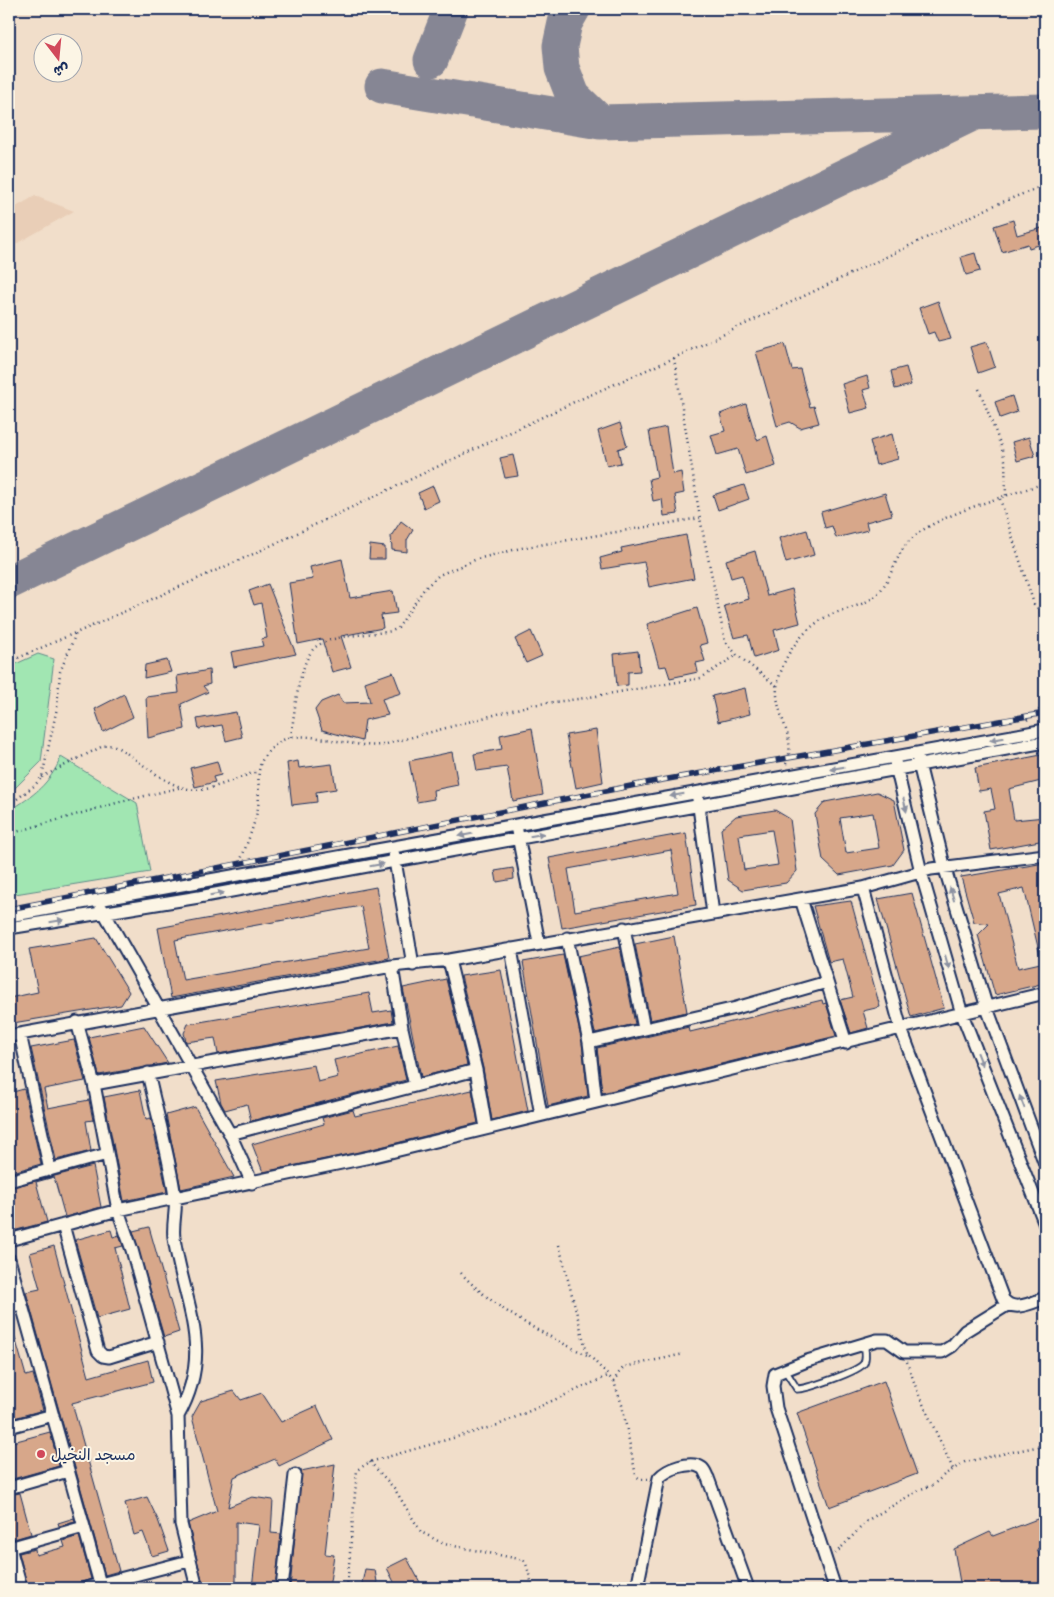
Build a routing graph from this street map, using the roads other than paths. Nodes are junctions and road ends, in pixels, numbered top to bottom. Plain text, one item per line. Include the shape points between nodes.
1 (1045, 730) edge
2 (1045, 742) edge
3 (917, 753) junction
4 (896, 763) junction
5 (920, 765) junction
6 (697, 791) junction
7 (700, 806) junction
8 (516, 825) junction
9 (519, 838) junction
10 (393, 848) junction
11 (1045, 855) edge
12 (396, 861) junction
13 (945, 869) junction
14 (921, 872) junction
15 (863, 888) junction
16 (801, 899) junction
17 (98, 901) junction
18 (104, 913) junction
19 (713, 914) junction
20 (9, 916) edge
21 (9, 928) edge
22 (624, 928) junction
23 (567, 938) junction
24 (540, 943) junction
25 (510, 949) junction
26 (449, 960) junction
27 (413, 965) junction
28 (392, 966) junction
29 (827, 982) junction
30 (1045, 993) edge
31 (159, 1008) junction
32 (987, 1008) junction
33 (962, 1014) junction
34 (77, 1022) junction
35 (402, 1028) junction
36 (644, 1029) junction
37 (901, 1029) junction
38 (15, 1035) edge
39 (589, 1042) junction
40 (846, 1043) junction
41 (190, 1066) junction
42 (476, 1070) junction
43 (148, 1073) junction
44 (94, 1084) junction
45 (415, 1086) junction
46 (596, 1102) junction
47 (542, 1115) junction
48 (486, 1128) junction
49 (230, 1134) junction
50 (107, 1154) junction
51 (1045, 1164) edge
52 (50, 1170) junction
53 (9, 1181) edge
54 (252, 1183) junction
55 (176, 1198) junction
56 (118, 1210) junction
57 (1045, 1224) edge
58 (63, 1225) junction
59 (9, 1240) edge
60 (9, 1260) edge
61 (1045, 1298) edge
62 (21, 1304) junction
63 (1007, 1305) junction
64 (9, 1307) edge
65 (158, 1342) junction
66 (864, 1343) junction
67 (785, 1370) junction
68 (53, 1415) junction
69 (178, 1416) junction
70 (9, 1427) edge
71 (68, 1470) junction
72 (295, 1475) dead end
73 (9, 1488) edge
74 (84, 1527) junction
75 (9, 1546) edge
76 (189, 1561) junction
77 (100, 1584) junction
78 (21, 1588) edge
79 (86, 1588) edge
80 (198, 1588) edge
81 (282, 1588) edge
82 (637, 1588) edge
83 (748, 1588) edge
84 (835, 1588) edge

1 -> 3 street
2 - 5 street
3 - 4 street
3 - 5 street
4 - 5 street
4 -> 6 street
4 - 7 street
4 -> 14 street
5 - 13 street
6 - 7 street
6 -> 8 street
9 -> 7 street
7 - 19 street
8 - 9 street
8 -> 10 street
9 - 12 street
9 - 24 street
10 - 12 street
10 - 17 street
11 - 13 street
18 -> 12 street
12 - 27 street
13 - 14 street
32 -> 13 street
14 - 15 street
14 -> 33 street
15 - 16 street
15 - 37 street
16 - 19 street
16 - 29 street
17 - 18 street
17 - 20 street
21 -> 18 street
18 - 31 street
19 - 22 street
22 - 23 street
22 - 36 street
23 - 24 street
23 - 39 street
24 - 25 street
25 - 26 street
25 - 47 street
26 - 27 street
26 - 42 street
27 - 28 street
28 - 31 street
28 - 35 street
29 - 36 street via 736,1008
29 - 40 street
30 - 32 street
31 - 34 street
31 - 41 street
32 - 33 street
51 -> 32 street
33 - 37 street
33 -> 57 street
34 - 38 street
34 - 44 street
35 - 41 street
35 - 45 street
36 - 39 street
37 - 40 street
37 - 63 street
38 - 52 street
39 - 46 street
40 - 46 street
41 - 43 street
41 - 49 street
42 - 45 street
42 - 48 street
43 - 44 street
43 - 55 street
44 - 50 street
45 - 49 street
46 - 47 street
47 - 48 street
48 - 54 street
49 - 54 street
50 - 52 street
50 - 56 street
52 - 53 street
54 - 55 street
55 - 56 street
55 - 69 street via 173,1237 193,1316 196,1348 195,1377
56 - 58 street
56 - 65 street
58 - 59 street
58 - 65 street via 98,1351 109,1357
60 - 62 street
61 - 63 street via 1014,1307
62 - 64 street
62 - 68 street
63 - 66 street via 965,1331 942,1352 904,1352 884,1339
65 - 69 street
66 - 67 street
66 - 67 lane via 866,1358 863,1365 855,1371 803,1389 794,1386
67 - 84 street via 774,1376 776,1408
68 - 70 street
68 - 71 street
69 - 76 street via 179,1506
71 - 73 street
71 - 74 street
72 - 81 street
74 - 75 street
74 - 77 street
75 - 78 street
76 - 77 street
76 - 80 street
77 - 79 street
82 - 83 street via 659,1478 665,1471 695,1465 703,1468

